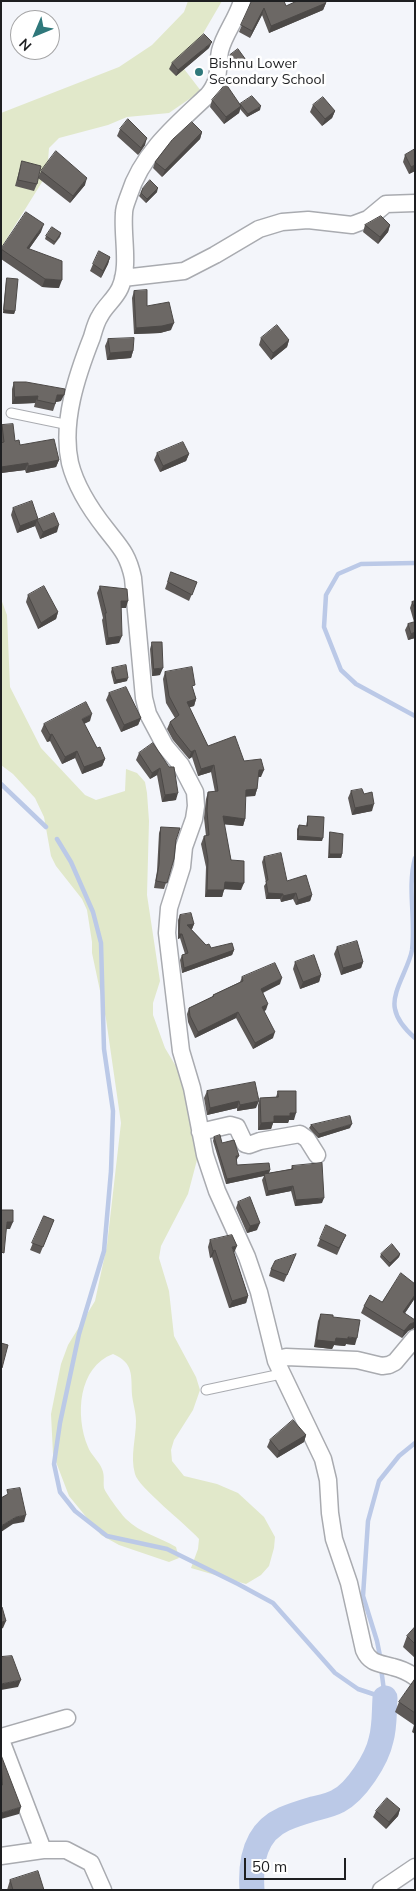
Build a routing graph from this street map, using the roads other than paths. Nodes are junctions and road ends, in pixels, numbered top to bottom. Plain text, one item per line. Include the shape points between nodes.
1 (242, 1) edge
2 (415, 203) edge
3 (124, 278) junction
4 (11, 413) dead end
5 (69, 425) junction
6 (200, 1132) junction
7 (317, 1155) dead end
8 (415, 1338) edge
9 (279, 1368) junction
10 (206, 1390) dead end
11 (415, 1677) edge
12 (67, 1718) dead end
13 (1, 1739) edge
14 (43, 1850) junction
15 (1, 1856) edge
16 (415, 1867) edge
17 (103, 1890) edge
18 (381, 1890) edge

1 - 3 street via 220,52 214,87 158,144 133,183 124,211
2 - 3 street via 386,204 368,219 352,225 308,220 282,222 259,229 184,271
3 - 5 street via 120,290 100,316 83,360
4 - 5 lane
5 - 6 street via 68,452 76,479 92,509 130,563 148,714 195,792 194,818 169,908 167,933 181,1051
6 - 7 street via 230,1125 237,1128 245,1144 250,1145 300,1134
6 - 9 street via 215,1188 247,1257 259,1292
8 - 9 street via 390,1365 286,1357
9 - 10 lane
9 - 11 street via 323,1459 334,1540 349,1583 367,1657 374,1663 395,1667
12 - 13 street
13 - 14 street
14 - 15 street
14 - 17 street via 66,1850 91,1863
16 - 18 street

